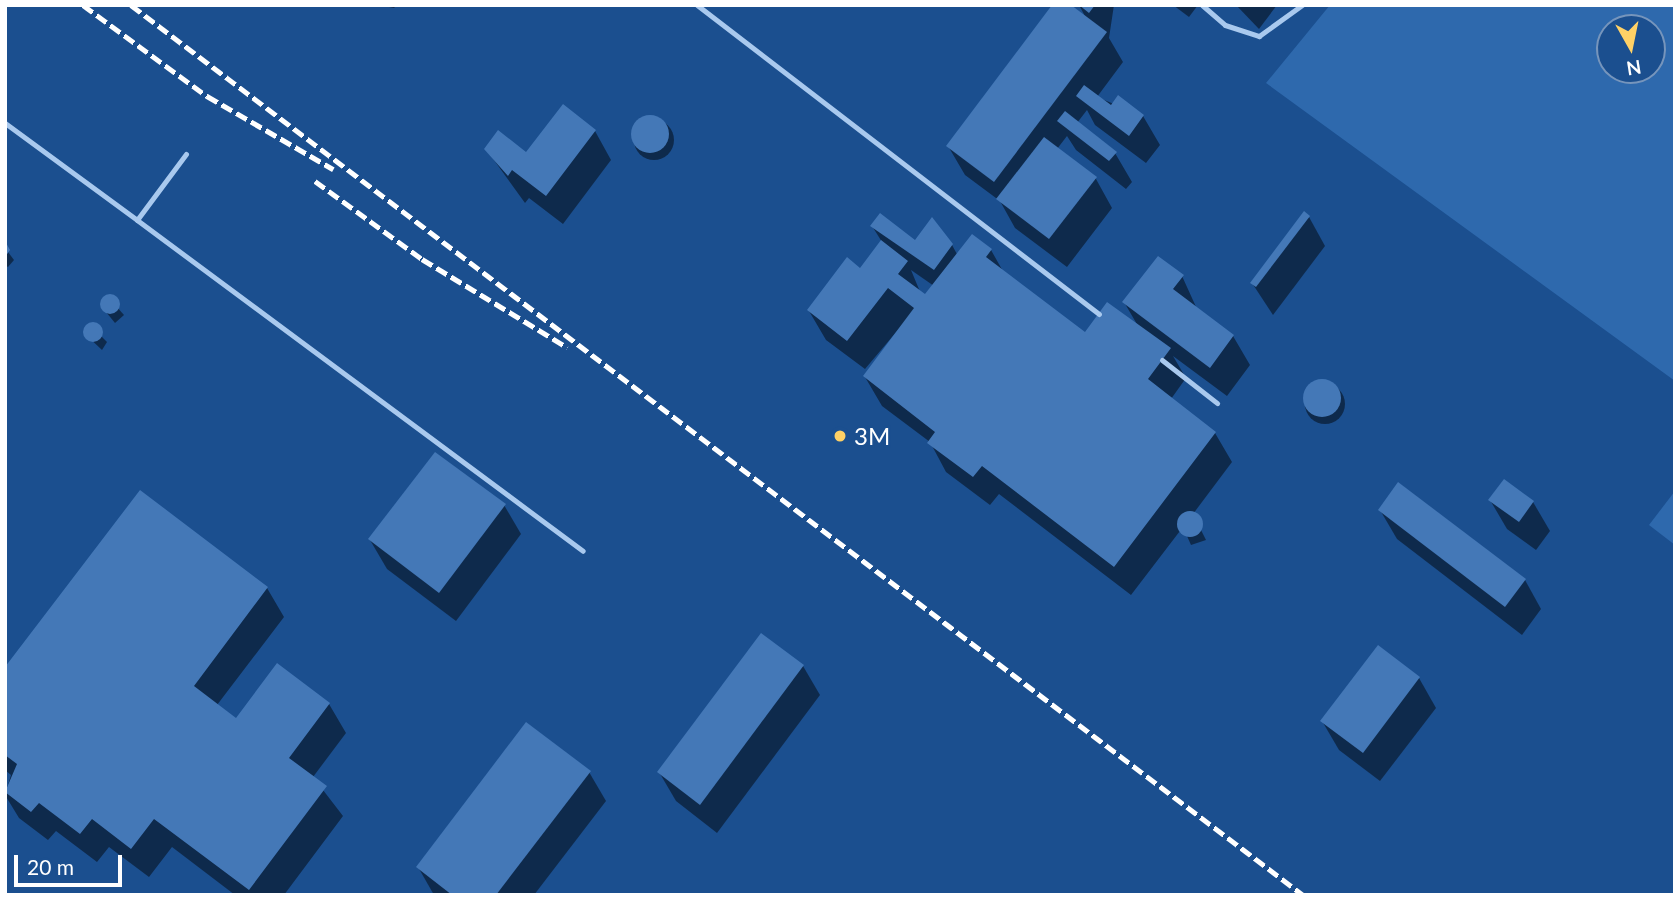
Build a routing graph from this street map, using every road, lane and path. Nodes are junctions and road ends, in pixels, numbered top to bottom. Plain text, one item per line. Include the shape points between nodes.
1 (697, 5) edge
2 (1202, 5) edge
3 (1302, 5) edge
4 (5, 123) edge
5 (186, 154) dead end
6 (137, 220) junction
7 (1099, 314) dead end
8 (1162, 360) dead end
9 (1217, 403) dead end
10 (583, 551) dead end

1 - 7 lane
2 - 3 lane via 1225,24 1259,36
4 - 6 lane
5 - 6 lane
6 - 10 lane
8 - 9 lane

